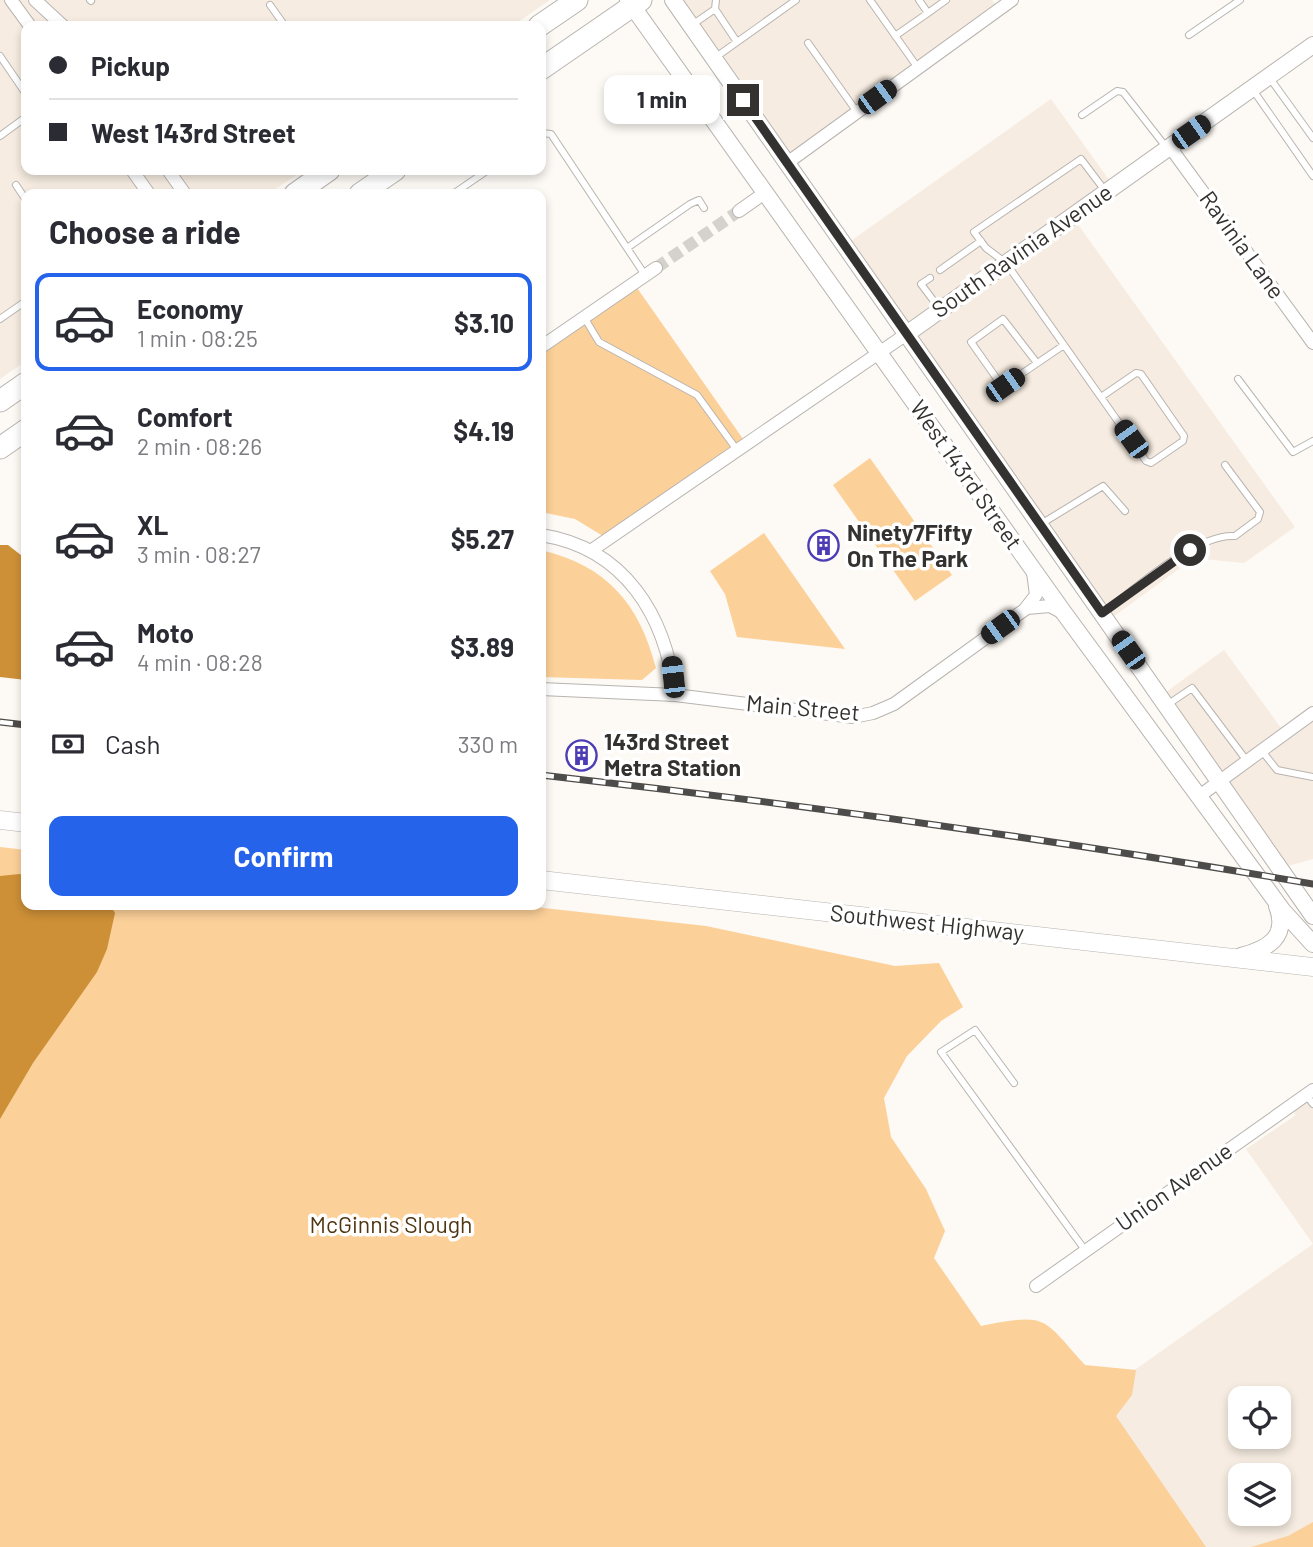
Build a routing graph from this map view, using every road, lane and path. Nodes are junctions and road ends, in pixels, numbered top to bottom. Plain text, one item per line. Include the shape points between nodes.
1 (10, 0) edge
2 (35, 0) edge
3 (578, 0) edge
4 (673, 0) edge
5 (716, 0) edge
6 (796, 0) edge
7 (870, 0) edge
8 (919, 0) edge
9 (946, 0) edge
10 (1012, 0) edge
11 (1240, 0) edge
12 (633, 2) edge
13 (270, 5) dead end
14 (715, 9) junction
15 (928, 13) junction
16 (26, 21) edge
17 (58, 21) edge
18 (281, 21) edge
19 (546, 21) edge
20 (692, 26) junction
21 (1189, 35) dead end
22 (895, 36) junction
23 (737, 42) junction
24 (807, 43) dead end
25 (1313, 46) edge
26 (0, 56) edge
27 (714, 58) junction
28 (546, 65) edge
29 (918, 68) junction
30 (1269, 77) junction
31 (21, 87) edge
32 (1252, 89) junction
33 (857, 112) junction
34 (1082, 115) dead end
35 (21, 121) edge
36 (546, 134) edge
37 (0, 136) edge
38 (1313, 138) edge
39 (1169, 148) junction
40 (787, 163) junction
41 (322, 175) edge
42 (388, 175) edge
43 (481, 175) edge
44 (1313, 176) edge
45 (16, 185) dead end
46 (302, 189) edge
47 (367, 189) edge
48 (460, 189) edge
49 (21, 192) edge
50 (765, 192) junction
51 (1106, 192) junction
52 (704, 208) dead end
53 (739, 211) tunnel mouth
54 (981, 241) junction
55 (627, 248) junction
56 (1006, 263) junction
57 (940, 270) dead end
58 (651, 271) joint
59 (930, 278) dead end
60 (21, 304) edge
61 (940, 310) junction
62 (584, 317) junction
63 (0, 319) edge
64 (908, 333) junction
65 (1313, 343) edge
66 (546, 344) edge
67 (1064, 345) junction
68 (879, 352) junction
69 (1037, 363) junction
70 (1238, 379) dead end
71 (21, 386) edge
72 (1101, 397) junction
73 (0, 401) edge
74 (21, 433) edge
75 (1313, 440) edge
76 (0, 448) edge
77 (737, 450) junction
78 (1225, 465) dead end
79 (1125, 511) dead end
80 (1041, 524) junction
81 (546, 536) edge
82 (592, 550) junction
83 (1030, 566) junction
84 (1022, 611) junction
85 (1064, 613) junction
86 (1102, 613) junction
87 (546, 689) edge
88 (675, 695) junction
89 (1167, 705) junction
90 (1313, 713) edge
91 (1262, 751) junction
92 (1247, 761) junction
93 (1313, 777) edge
94 (1220, 782) junction
95 (1198, 797) junction
96 (0, 820) edge
97 (21, 822) edge
98 (546, 881) edge
99 (1271, 894) junction
100 (1313, 916) edge
101 (1313, 944) edge
102 (1241, 956) junction
103 (1313, 967) edge
104 (1014, 1083) dead end
105 (1311, 1096) edge
106 (1085, 1250) junction
107 (1036, 1286) dead end

1 - 16 street
2 - 17 street
3 - 19 highway
4 - 20 main road, West 143rd Street
5 - 14 lane
6 - 23 lane
7 - 22 lane
8 - 15 lane
9 - 15 lane
10 - 29 street
11 - 21 lane
12 - 28 highway
12 - 50 main road, West 143rd Street
13 - 18 lane
14 - 20 lane
14 - 23 lane
15 - 22 lane
20 - 27 main road, West 143rd Street
22 - 29 lane
23 - 27 lane
24 - 33 lane
25 - 30 main road, South Ravinia Avenue
26 - 31 lane
27 - 40 main road, West 143rd Street
29 - 33 street
30 - 32 main road, South Ravinia Avenue
30 - 38 lane
32 - 39 main road, South Ravinia Avenue
32 - 44 lane
33 - 40 street
34 - 39 lane via 1117,91 1123,92
35 - 37 lane
36 - 55 lane via 551,134
39 - 51 main road, South Ravinia Avenue
39 - 65 street, Ravinia Lane
40 - 64 main road, West 143rd Street
41 - 46 highway
42 - 47 highway
43 - 48 lane
45 - 49 lane
50 - 53 street
50 - 68 main road, West 143rd Street
51 - 54 lane via 1081,159 974,232
51 - 56 main road, South Ravinia Avenue
52 - 55 lane via 699,200 690,204
54 - 56 lane
54 - 57 lane
55 - 58 lane
56 - 61 main road, South Ravinia Avenue
56 - 67 lane
58 - 62 street
59 - 61 lane via 922,284
60 - 63 lane
61 - 64 main road, South Ravinia Avenue
62 - 66 street
62 - 77 lane via 599,342 697,395
64 - 68 street, South Ravinia Avenue
64 - 80 main road, West 143rd Street
67 - 69 lane
67 - 72 lane
68 - 77 street, South Ravinia Avenue
68 - 83 main road, West 143rd Street
69 - 69 lane via 1002,386 971,342 1003,319
70 - 75 lane via 1293,452
71 - 73 highway
72 - 72 lane via 1148,463 1184,439 1141,374
74 - 76 highway
77 - 82 street, South Ravinia Avenue
78 - 86 lane via 1260,512 1258,519 1235,536 1223,535 1190,550
79 - 80 lane via 1103,486
80 - 86 main road, West 143rd Street
81 - 82 street
82 - 88 street via 614,565 657,621 671,660
83 - 84 street via 1036,595
83 - 85 main road, West 143rd Street
84 - 85 street via 1039,605
84 - 88 street, Main Street via 894,704 873,713 853,717
85 - 95 main road, West 143rd Street
86 - 89 main road, West 143rd Street
87 - 88 street, Main Street
89 - 92 lane via 1192,688
89 - 94 main road, West 143rd Street
90 - 91 street
91 - 92 street
91 - 93 lane via 1277,770
92 - 94 street
94 - 95 street
94 - 100 main road, West 143rd Street
95 - 99 main road, West 143rd Street
96 - 97 main road
98 - 102 main road, Southwest Highway
99 - 101 main road, West 143rd Street
99 - 102 main road via 1281,916 1275,941 1264,950
102 - 103 main road, Southwest Highway
104 - 106 lane via 975,1030 941,1052
105 - 106 street, Union Avenue
106 - 107 street, Union Avenue

